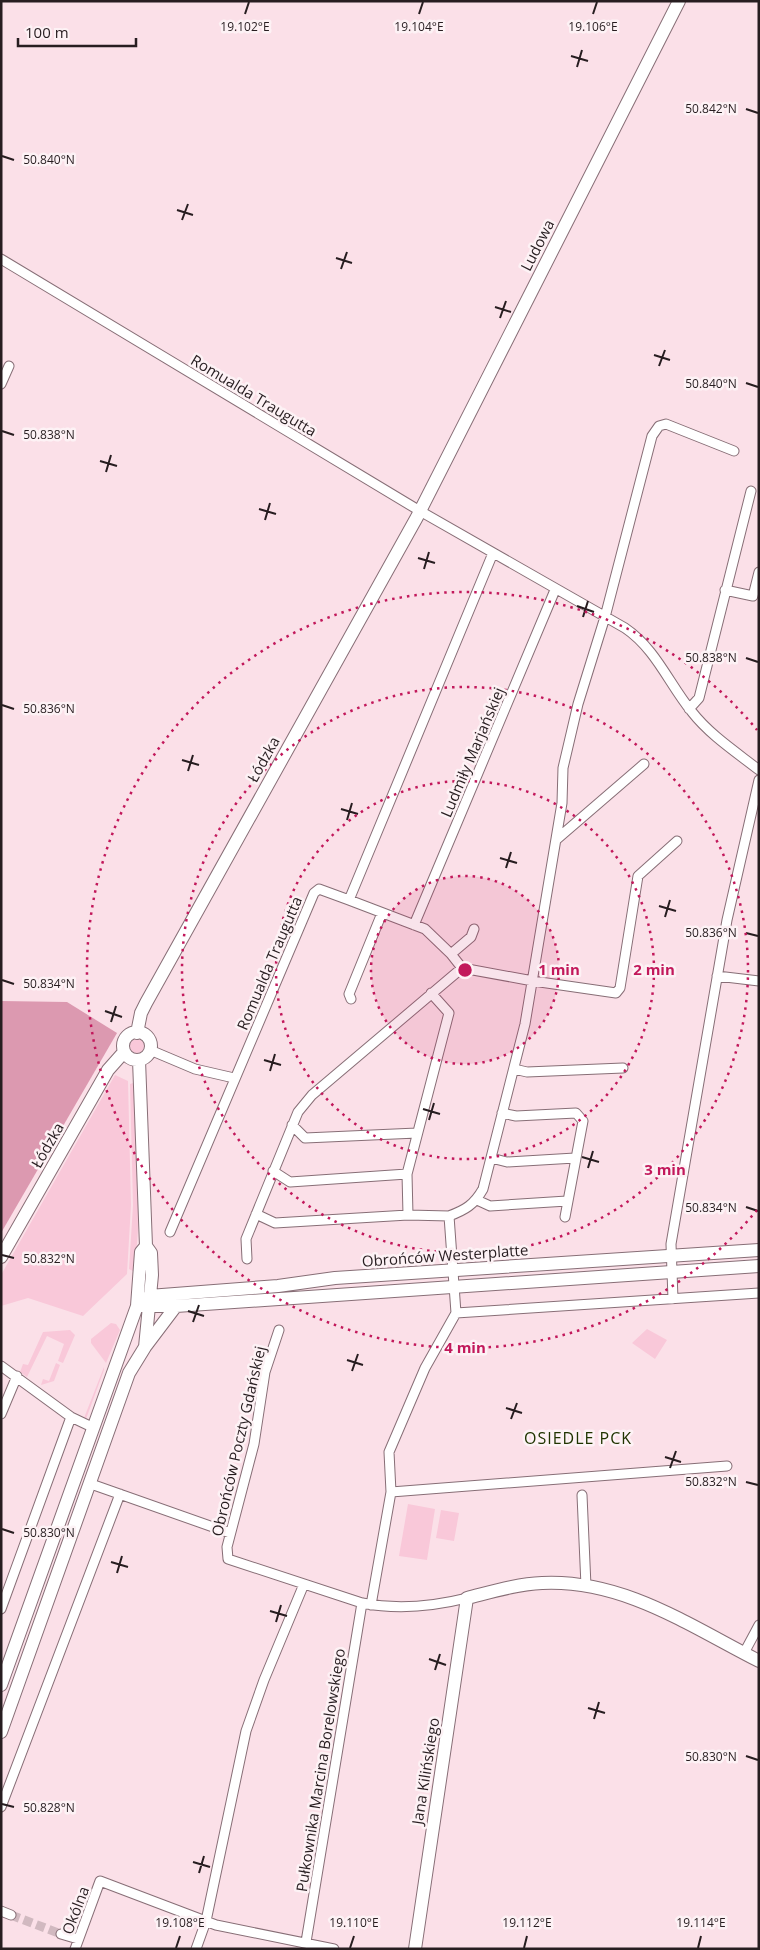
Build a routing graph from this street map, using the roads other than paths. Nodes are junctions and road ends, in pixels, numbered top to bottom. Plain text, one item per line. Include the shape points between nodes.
1 (679, 1) edge
2 (1, 259) edge
3 (9, 366) dead end
4 (1, 384) edge
5 (734, 451) dead end
6 (751, 491) dead end
7 (422, 508) junction
8 (493, 553) junction
9 (759, 572) edge
10 (555, 590) junction
11 (725, 590) junction
12 (605, 617) junction
13 (689, 709) junction
14 (644, 764) dead end
15 (759, 770) edge
16 (759, 780) edge
17 (557, 839) junction
18 (677, 841) dead end
19 (349, 900) junction
20 (382, 913) junction
21 (414, 925) junction
22 (474, 929) dead end
23 (451, 954) junction
24 (462, 968) junction
25 (717, 976) junction
26 (533, 981) junction
27 (759, 981) edge
28 (431, 994) junction
29 (351, 999) dead end
30 (137, 1033) junction
31 (150, 1050) junction
32 (124, 1052) junction
33 (139, 1060) junction
34 (623, 1068) dead end
35 (514, 1069) junction
36 (234, 1078) junction
37 (502, 1113) junction
38 (292, 1125) junction
39 (417, 1133) junction
40 (491, 1158) junction
41 (575, 1158) junction
42 (273, 1171) junction
43 (407, 1174) junction
44 (477, 1200) junction
45 (567, 1202) junction
46 (256, 1214) junction
47 (408, 1215) junction
48 (449, 1216) junction
49 (565, 1217) dead end
50 (170, 1232) dead end
51 (759, 1250) edge
52 (670, 1256) junction
53 (1, 1257) edge
54 (247, 1259) dead end
55 (759, 1266) edge
56 (452, 1270) junction
57 (672, 1272) junction
58 (454, 1285) junction
59 (759, 1293) edge
60 (673, 1299) junction
61 (145, 1302) junction
62 (176, 1306) junction
63 (456, 1313) junction
64 (279, 1330) dead end
65 (145, 1347) junction
66 (1, 1366) edge
67 (17, 1376) junction
68 (1, 1414) edge
69 (71, 1417) junction
70 (94, 1428) junction
71 (727, 1466) dead end
72 (90, 1484) junction
73 (391, 1492) junction
74 (120, 1494) junction
75 (582, 1495) dead end
76 (230, 1533) junction
77 (304, 1584) junction
78 (586, 1586) junction
79 (467, 1598) junction
80 (367, 1604) junction
81 (1, 1609) edge
82 (759, 1625) edge
83 (744, 1653) junction
84 (759, 1661) edge
85 (1, 1685) edge
86 (1, 1732) edge
87 (1, 1807) edge
88 (1, 1911) edge
89 (11, 1915) tunnel mouth
90 (206, 1921) junction
91 (61, 1934) tunnel mouth
92 (78, 1940) junction
93 (309, 1944) edge
94 (75, 1949) edge
95 (196, 1949) edge
96 (334, 1949) edge
97 (415, 1949) edge

1 - 7 street, Ludowa
2 - 7 street, Romualda Traugutta
3 - 4 street
5 - 12 street via 666,424 655,430
6 - 11 street
7 - 8 street, Romualda Traugutta
7 - 30 street, Łódzka via 146,1003
8 - 10 street, Romualda Traugutta
8 - 19 street
9 - 11 street via 753,596
10 - 12 street, Romualda Traugutta
10 - 21 street, Ludmiły Marjańskiej
11 - 13 street via 699,698
12 - 13 street, Romualda Traugutta via 638,637 649,648
12 - 17 street via 565,759
13 - 15 street, Romualda Traugutta via 719,739
14 - 17 street
16 - 25 street
17 - 26 street
18 - 26 street via 638,876 620,988 616,992
19 - 20 street
19 - 36 street, Romualda Traugutta via 319,889 314,892
20 - 21 street
20 - 29 street via 349,994
21 - 23 street via 425,929
22 - 23 street via 471,937
23 - 24 street
24 - 26 street
24 - 28 street
25 - 27 street
25 - 52 street
26 - 35 street
28 - 38 street via 312,1095
28 - 39 street via 449,1013
30 - 31 street via 148,1038
30 - 32 street via 125,1039
31 - 33 street via 145,1058
31 - 36 street via 195,1069
32 - 33 street
32 - 53 street, Łódzka via 108,1070
33 - 61 street via 146,1246 151,1253 152,1275
34 - 35 street via 527,1072
35 - 37 street
36 - 50 street, Romualda Traugutta
37 - 40 street
37 - 41 street via 516,1116 576,1113 583,1121
38 - 39 street via 305,1138
38 - 42 street
39 - 43 street
40 - 41 street via 507,1162
40 - 44 street via 483,1190
41 - 45 street
42 - 43 street via 290,1182
42 - 46 street
43 - 47 street
44 - 45 street via 490,1206
44 - 48 street via 467,1209
45 - 49 street
46 - 47 street via 275,1223
46 - 54 street via 246,1239
47 - 48 street
48 - 56 street
51 - 52 street, Obrońców Westerplatte
52 - 56 street, Obrońców Westerplatte
52 - 57 street
55 - 57 street, Obrońców Westerplatte
56 - 58 street
56 - 61 street, Obrońców Westerplatte via 335,1278
57 - 58 street, Obrońców Westerplatte
57 - 60 street
58 - 62 street, Obrońców Westerplatte
58 - 63 street
59 - 60 street
60 - 63 street
61 - 62 street, Obrońców Westerplatte
61 - 65 street
61 - 70 street via 128,1334
62 - 65 street
63 - 73 street via 425,1368 390,1452
64 - 76 street, Obrońców Poczty Gdańskiej via 265,1372 254,1444
65 - 72 street via 129,1372
66 - 67 street
67 - 68 street
67 - 69 street
69 - 70 street
69 - 81 street
70 - 85 street
71 - 73 street
72 - 74 street
72 - 86 street
73 - 80 street
74 - 76 street
74 - 87 street
75 - 78 street
76 - 77 street, Obrońców Poczty Gdańskiej via 228,1559
77 - 80 street
77 - 90 street via 246,1731
78 - 79 street via 542,1583
78 - 83 street via 622,1593 656,1606
79 - 80 street via 413,1608
79 - 97 street, Jana Kilińskiego
80 - 93 street, Pułkownika Marcina Borelowskiego
82 - 83 street
83 - 84 street
88 - 89 street
90 - 92 street, Okólna via 100,1881
90 - 93 street
90 - 95 street
91 - 92 street
92 - 94 street, Okólna
93 - 96 street

